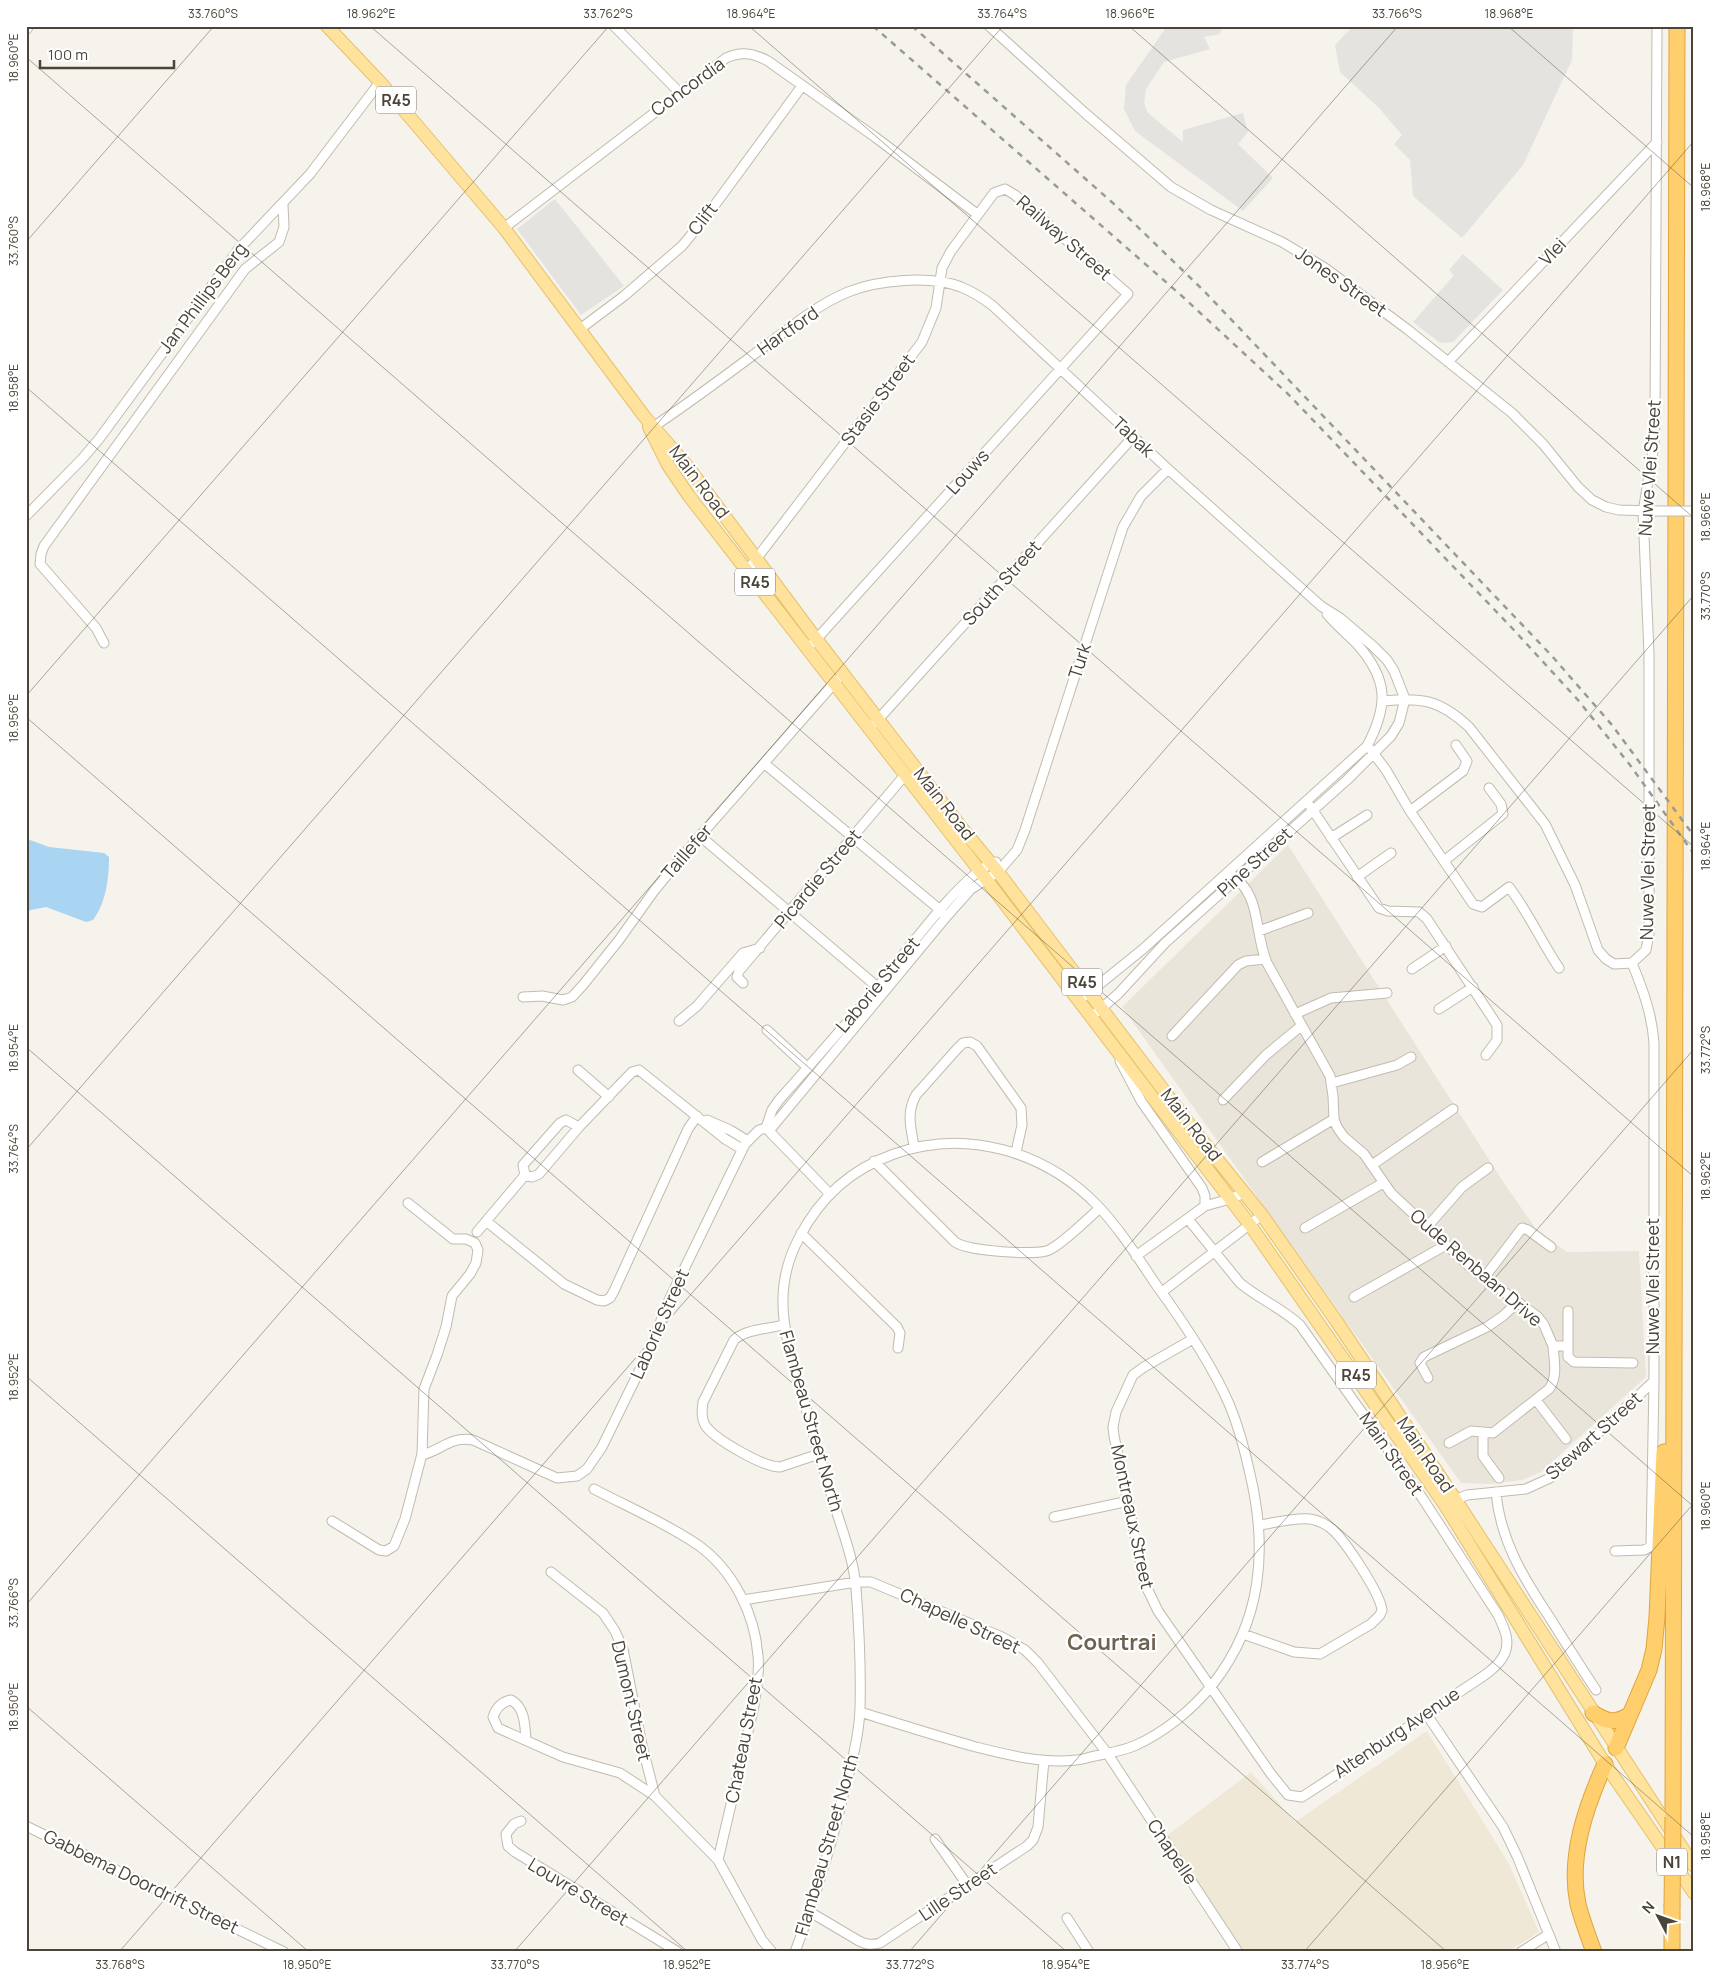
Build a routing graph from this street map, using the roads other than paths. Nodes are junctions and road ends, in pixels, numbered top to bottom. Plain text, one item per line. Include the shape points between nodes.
1 (29, 26) edge
2 (327, 26) edge
3 (614, 26) edge
4 (989, 26) edge
5 (1657, 26) edge
6 (1677, 26) edge
7 (26, 30) edge
8 (380, 82) junction
9 (802, 86) junction
10 (679, 92) junction
11 (1657, 142) junction
12 (283, 205) junction
13 (978, 214) junction
14 (504, 228) junction
15 (939, 282) junction
16 (1128, 294) joint
17 (580, 329) junction
18 (1448, 362) junction
19 (1061, 369) junction
20 (652, 427) junction
21 (1133, 437) junction
22 (1168, 469) junction
23 (1694, 511) edge
24 (1643, 512) junction
25 (26, 516) edge
26 (756, 560) junction
27 (747, 571) junction
28 (1321, 606) junction
29 (104, 643) dead end
30 (812, 644) junction
31 (839, 678) junction
32 (1405, 699) junction
33 (1384, 701) junction
34 (874, 724) junction
35 (1456, 745) dead end
36 (1368, 746) junction
37 (1374, 753) junction
38 (765, 764) junction
39 (905, 775) junction
40 (1489, 788) dead end
41 (1307, 802) junction
42 (1313, 810) junction
43 (1410, 811) junction
44 (1367, 815) dead end
45 (700, 836) junction
46 (853, 837) junction
47 (1331, 838) junction
48 (1391, 853) dead end
49 (1444, 861) junction
50 (994, 867) junction
51 (1228, 872) junction
52 (982, 875) junction
53 (1357, 877) junction
54 (1237, 878) junction
55 (790, 912) junction
56 (943, 913) junction
57 (1308, 913) dead end
58 (1258, 931) junction
59 (1446, 946) junction
60 (760, 948) junction
61 (1265, 959) junction
62 (1632, 963) junction
63 (1559, 968) dead end
64 (1412, 969) dead end
65 (743, 983) dead end
66 (1472, 987) junction
67 (881, 989) junction
68 (1090, 992) junction
69 (1387, 993) dead end
70 (523, 997) dead end
71 (1079, 1001) junction
72 (1102, 1008) junction
73 (1439, 1009) dead end
74 (1295, 1014) junction
75 (1091, 1016) junction
76 (679, 1021) dead end
77 (1301, 1026) junction
78 (767, 1030) dead end
79 (1172, 1036) dead end
80 (1112, 1044) junction
81 (1486, 1055) dead end
82 (1411, 1057) dead end
83 (810, 1065) junction
84 (820, 1069) junction
85 (578, 1070) dead end
86 (1332, 1083) junction
87 (609, 1097) junction
88 (1223, 1100) dead end
89 (1453, 1109) dead end
90 (697, 1116) junction
91 (1334, 1119) junction
92 (580, 1127) junction
93 (767, 1129) junction
94 (748, 1141) junction
95 (914, 1146) junction
96 (742, 1149) junction
97 (1016, 1152) junction
98 (874, 1161) junction
99 (1262, 1162) dead end
100 (1372, 1165) junction
101 (1488, 1168) dead end
102 (525, 1175) junction
103 (1383, 1182) junction
104 (829, 1193) junction
105 (1244, 1193) junction
106 (1230, 1199) junction
107 (408, 1203) dead end
108 (1204, 1206) junction
109 (1100, 1208) junction
110 (1674, 1214) junction
111 (1262, 1215) junction
112 (1188, 1219) junction
113 (486, 1222) junction
114 (1250, 1225) junction
115 (1427, 1227) junction
116 (1305, 1228) dead end
117 (477, 1232) dead end
118 (801, 1233) junction
119 (1446, 1245) junction
120 (1551, 1247) dead end
121 (1214, 1253) junction
122 (1136, 1256) junction
123 (1484, 1278) junction
124 (1162, 1292) junction
125 (1354, 1297) dead end
126 (1518, 1302) junction
127 (1568, 1311) dead end
128 (783, 1325) junction
129 (1193, 1339) junction
130 (1553, 1346) junction
131 (1568, 1346) junction
132 (898, 1348) dead end
133 (1633, 1363) dead end
134 (1428, 1378) dead end
135 (1654, 1381) junction
136 (1536, 1400) junction
137 (1483, 1432) junction
138 (1566, 1439) dead end
139 (1449, 1443) dead end
140 (819, 1454) junction
141 (422, 1455) junction
142 (1499, 1478) dead end
143 (594, 1489) dead end
144 (1496, 1492) junction
145 (1129, 1501) junction
146 (1450, 1502) junction
147 (1054, 1517) dead end
148 (332, 1521) dead end
149 (1260, 1525) junction
150 (1615, 1551) dead end
151 (551, 1572) dead end
152 (856, 1582) junction
153 (743, 1600) junction
154 (1243, 1634) junction
155 (1492, 1669) joint
156 (1210, 1688) junction
157 (1596, 1690) dead end
158 (860, 1712) junction
159 (1593, 1713) junction
160 (1427, 1715) junction
161 (1629, 1715) junction
162 (526, 1740) junction
163 (1616, 1748) junction
164 (1106, 1753) junction
165 (1044, 1760) junction
166 (1605, 1764) junction
167 (655, 1796) junction
168 (1302, 1797) joint
169 (521, 1821) dead end
170 (26, 1826) edge
171 (935, 1839) dead end
172 (718, 1860) junction
173 (1694, 1866) edge
174 (968, 1886) junction
175 (1694, 1893) edge
176 (810, 1912) junction
177 (1067, 1918) dead end
178 (1549, 1934) junction
179 (284, 1952) edge
180 (678, 1952) edge
181 (772, 1952) edge
182 (795, 1952) edge
183 (1089, 1952) edge
184 (1238, 1952) edge
185 (1521, 1952) edge
186 (1556, 1952) edge
187 (1594, 1952) edge
188 (1672, 1952) edge

1 - 7 street
2 - 8 main road, Main Road / R45
3 - 10 street
4 - 18 street, Jones Street via 1171,187 1211,210 1282,242 1325,268
5 - 11 street, Nuwe Vlei Street
6 - 110 highway, N1
8 - 12 street, Jan Phillips Berg
8 - 14 main road, Main Road / R45
9 - 10 street, Concordia via 768,61 746,53 726,58
9 - 13 street, Concordia
9 - 17 street, Clift via 682,246
10 - 14 street, Concordia
11 - 18 street, Vlei
11 - 24 street, Nuwe Vlei Street via 1655,419
12 - 25 street, Jan Phillips Berg via 238,250 93,446
12 - 29 street via 284,227 279,242 245,269 44,546 40,564 96,628
13 - 15 street, Stasie Street via 947,259
13 - 16 street, Railway Street via 994,194 1001,190 1011,192
14 - 17 main road, Main Road / R45
15 - 19 street, Tabak via 960,286 985,300
15 - 20 street, Hartford via 883,283 860,288 828,302
15 - 26 street, Stasie Street via 936,308 922,342
16 - 19 street, Louws
17 - 20 main road, Main Road / R45
18 - 24 street, Jones Street via 1512,413 1592,500 1606,507
19 - 21 street, Tabak
19 - 30 street, Louws
20 - 26 main road, Main Road / R45 via 694,474
20 - 27 main road, Main Road / R45 via 676,478
21 - 22 street, Tabak
21 - 34 street, South Street
22 - 28 street, Tabak
22 - 50 street, Turk via 1141,496 1124,527 1025,830 1016,850
23 - 24 street, Jones Street, bridge
24 - 62 street, Nuwe Vlei Street via 1649,654 1649,934 1646,950
26 - 27 street, Stasie Street
26 - 30 main road, Main Road / R45
27 - 30 main road, Main Road / R45
28 - 32 street, Tabak via 1357,632 1387,660
28 - 33 street, Tabak via 1369,658
30 - 31 main road, Main Road / R45
31 - 34 main road, Main Road / R45
31 - 38 street, Taillefer
32 - 33 street, Nuwe Vlei Street
32 - 37 street, Pine Street via 1396,729
32 - 62 street, Nuwe Vlei Street via 1436,703 1456,715 1480,739 1545,824 1576,885 1598,950 1614,964
33 - 36 street, Pine Street
34 - 39 main road, Main Road / R45
34 - 50 main road, Main Road / R45
35 - 43 street via 1467,761 1463,771
36 - 37 street
36 - 41 street, Pine Street
37 - 42 street, Pine Street
37 - 43 street
38 - 45 street, Taillefer
38 - 46 street
39 - 46 street, Picardie Street
39 - 52 main road, Main Road / R45
40 - 49 street via 1502,804 1503,814
41 - 42 street
41 - 51 street, Pine Street
42 - 47 street
42 - 54 street, Pine Street
43 - 49 street
44 - 47 street
45 - 55 street
45 - 70 street, Taillefer via 575,994 563,1000
46 - 55 street, Picardie Street
46 - 56 street
47 - 53 street
48 - 53 street
49 - 63 street via 1479,908 1509,887
50 - 52 street, Laborie Street
50 - 68 main road, Main Road / R45
51 - 54 street
51 - 68 street, Pine Street
52 - 56 street, Laborie Street
52 - 71 main road, Main Road / R45
53 - 59 street via 1378,908 1424,914
54 - 58 street via 1251,898
54 - 72 street, Pine Street via 1165,943
55 - 60 street, Picardie Street
55 - 67 street
56 - 67 street, Laborie Street
57 - 58 street
58 - 61 street
59 - 64 street
59 - 66 street
60 - 65 street, Picardie Street via 737,974
60 - 76 street via 743,952 697,1006
61 - 74 street
61 - 79 street via 1238,964
62 - 135 street, Nuwe Vlei Street via 1649,1006 1654,1043
66 - 73 street
66 - 81 street via 1498,1030 1497,1040
67 - 83 street, Laborie Street
67 - 84 street, Laborie Street
68 - 71 street, Pine Street
68 - 72 main road, Main Road / R45
69 - 74 street via 1331,998
71 - 75 main road, Main Road / R45
72 - 75 street, Pine Street
72 - 105 main road, Main Road / R45
74 - 77 street
75 - 80 main road, Main Road / R45
77 - 86 street
77 - 88 street via 1266,1055
78 - 83 street
80 - 106 main road, Main Road / R45
80 - 108 street, Main Road via 1141,1101 1202,1188
82 - 86 street via 1397,1065
83 - 84 street
83 - 93 street, Laborie Street via 775,1106
84 - 93 street, Laborie Street
85 - 87 street
86 - 91 street
87 - 90 street via 632,1072 639,1070
87 - 92 street
89 - 100 street
90 - 94 street
90 - 96 street
90 - 113 street via 688,1129 610,1298 597,1300 564,1284
91 - 99 street
91 - 100 street, Oude Renbaan Drive via 1339,1132 1358,1147
92 - 102 street via 539,1174
92 - 102 street via 566,1120 560,1122 523,1165
93 - 94 street, Laborie Street via 759,1130
93 - 104 street
94 - 96 street, Laborie Street
95 - 97 street, Flambeau Street North via 962,1142
95 - 97 street via 909,1119 916,1095 956,1050 970,1042 977,1046 1021,1108 1022,1125
95 - 98 street, Flambeau Street North
96 - 141 street, Laborie Street via 670,1298 648,1353 602,1447 587,1469 577,1476 557,1478 463,1438
97 - 109 street, Flambeau Street North via 1072,1183
98 - 104 street, Flambeau Street North
98 - 109 street via 955,1242 968,1248 1049,1250
100 - 103 street, Oude Renbaan Drive
101 - 115 street via 1462,1187
102 - 113 street
103 - 115 street, Oude Renbaan Drive
103 - 116 street
104 - 118 street, Flambeau Street North
105 - 106 street
105 - 111 main road, Main Road / R45
106 - 108 street
106 - 114 main road, Main Road / R45
107 - 141 street via 451,1238 475,1243 478,1250 474,1269 452,1296 446,1327 424,1389
108 - 112 street
109 - 122 street, Flambeau Street North
110 - 161 highway via 1657,1617 1649,1670
110 - 188 highway, N1, bridge
111 - 114 street
111 - 146 main road, Main Road / R45 via 1337,1322
112 - 121 street, Main Street
112 - 122 street
113 - 117 street
114 - 121 street
114 - 146 main road, Main Road / R45
115 - 119 street, Oude Renbaan Drive
118 - 128 street, Flambeau Street North via 786,1269
118 - 132 street via 897,1327 900,1333
119 - 123 street, Oude Renbaan Drive
119 - 125 street
120 - 123 street via 1522,1228
121 - 124 street
121 - 155 street, Main Street via 1240,1283 1300,1325 1423,1499 1504,1628 1507,1648
122 - 124 street, Flambeau Street North
123 - 126 street, Oude Renbaan Drive
124 - 129 street, Flambeau Street North
126 - 130 street, Oude Renbaan Drive via 1538,1317
126 - 134 street via 1487,1327 1424,1357 1420,1363
127 - 131 street
128 - 140 street, Flambeau Street North
128 - 140 street via 739,1335 734,1340 703,1402 702,1420 721,1439 773,1467
129 - 145 street, Montreaux Street via 1133,1375 1116,1412 1113,1427
129 - 149 street, Flambeau Street North via 1230,1405 1256,1498
130 - 131 street, Oude Renbaan Drive
130 - 136 street via 1554,1381
131 - 133 street via 1568,1357 1574,1362
135 - 144 street, Stewart Street via 1550,1478 1526,1489
135 - 150 street, Nuwe Vlei Street via 1651,1544 1644,1550
136 - 137 street via 1493,1433
136 - 138 street
137 - 139 street via 1474,1430
137 - 142 street via 1483,1456
140 - 152 street, Flambeau Street North
141 - 148 street via 405,1519 390,1549 379,1550
143 - 153 street, Chateau Street via 698,1545 714,1559
144 - 146 street, Stewart Street via 1468,1495
144 - 157 street via 1498,1513 1515,1560
145 - 147 street
145 - 156 street, Montreaux Street via 1147,1592
146 - 159 main road, Main Road / R45
146 - 166 main road, Main Road / R45
149 - 154 street, Flambeau Street North via 1257,1587
149 - 154 street via 1309,1519 1326,1526 1358,1565 1382,1610 1371,1624 1320,1654 1294,1652
151 - 167 street, Dumont Street via 602,1613 615,1631 623,1649
152 - 153 street, Chapelle Street
152 - 158 street, Flambeau Street North
152 - 164 street, Chapelle Street via 882,1586 1025,1650
153 - 172 street, Chateau Street via 756,1637 759,1657 757,1682
154 - 156 street, Flambeau Street North
155 - 160 street, Altenburg Avenue
156 - 164 street, Flambeau Street North via 1156,1734 1132,1747
156 - 168 street, Montreaux Street via 1283,1790 1292,1796
158 - 165 street, Flambeau Street North via 986,1749
158 - 176 street, Flambeau Street North via 855,1750 838,1821
159 - 161 highway via 1609,1722
159 - 163 main road, Main Road / R45
160 - 168 street, Altenburg Avenue
160 - 178 street via 1503,1827
161 - 163 highway
162 - 162 street via 519,1706 510,1700 501,1704 495,1710 494,1723 505,1732
162 - 167 street via 563,1757 620,1773
163 - 166 main road
163 - 173 main road, Main Road / R45
164 - 165 street, Flambeau Street North via 1076,1760
164 - 184 street, Chapelle
165 - 174 street, Lille Street via 1036,1835 1027,1846
166 - 175 main road, Main Road / R45
166 - 187 highway via 1584,1822 1576,1877 1578,1903
167 - 172 street
169 - 180 street, Louvre Street via 506,1834 508,1846 514,1852
170 - 179 street, Gabbema Doordrift Street
171 - 174 street
172 - 181 street via 762,1940
174 - 176 street, Lille Street via 874,1945 859,1941
176 - 182 street, Flambeau Street North
177 - 183 street
178 - 185 street
178 - 186 street

